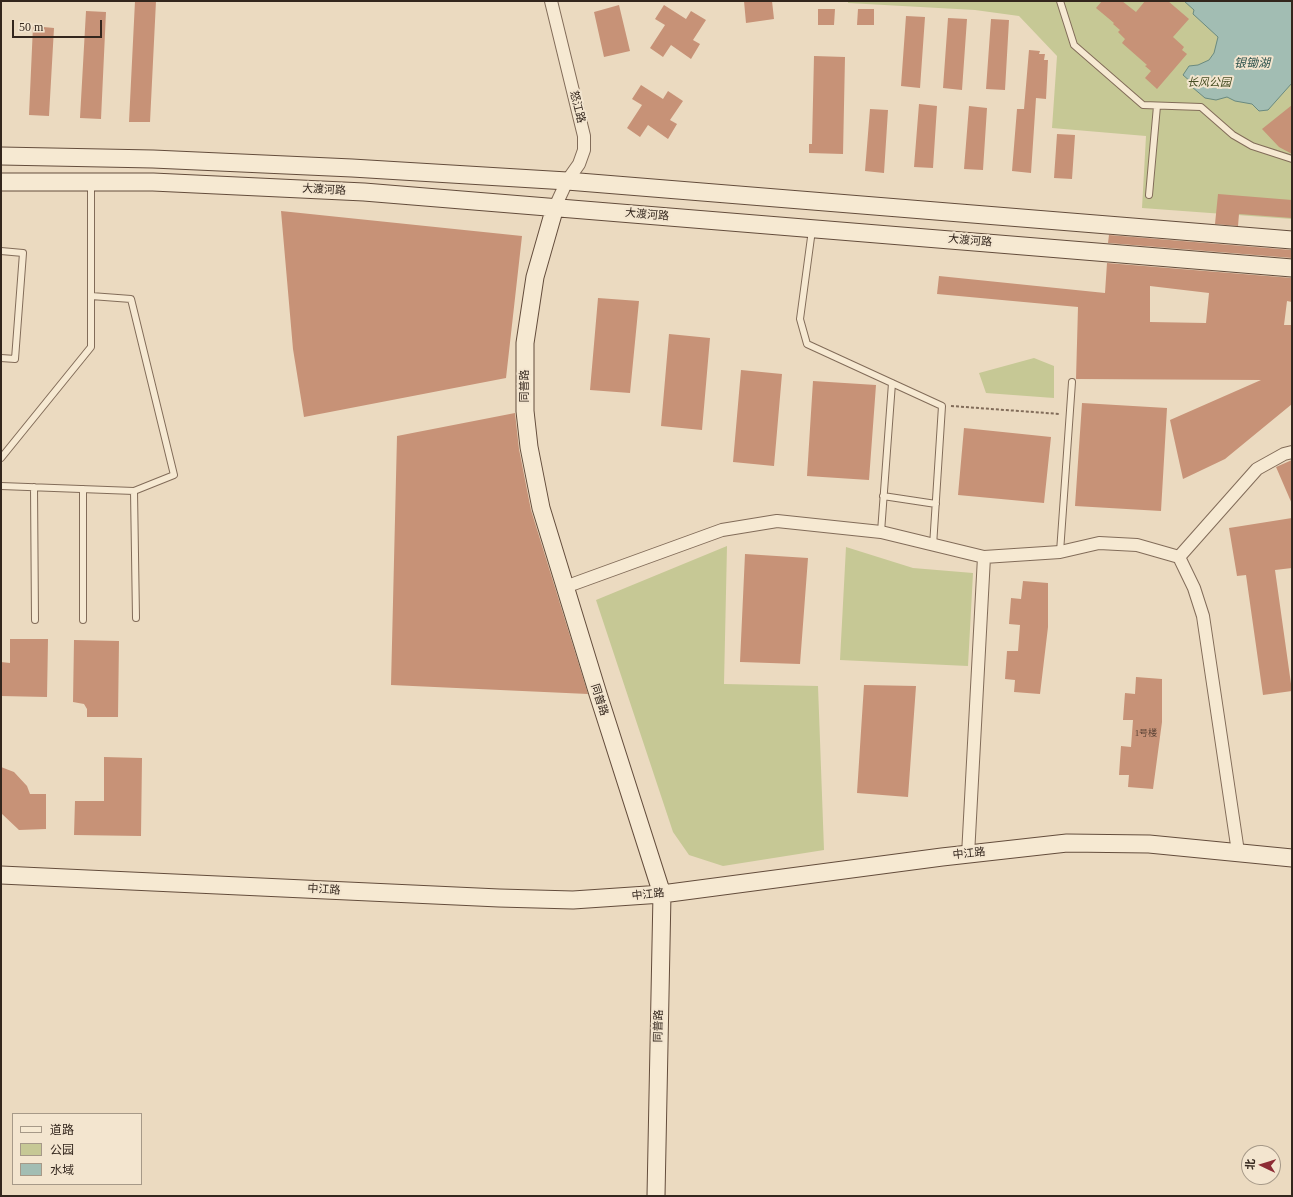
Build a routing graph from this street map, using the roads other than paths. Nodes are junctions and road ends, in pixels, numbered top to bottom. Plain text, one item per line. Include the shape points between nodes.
1 (551, 1) edge
2 (1060, 1) edge
3 (1157, 106) junction
4 (1, 156) edge
5 (1292, 159) edge
6 (567, 181) junction
7 (1, 182) edge
8 (91, 182) junction
9 (1149, 195) dead end
10 (555, 207) junction
11 (812, 228) junction
12 (1292, 240) edge
13 (1, 251) edge
14 (1292, 268) edge
15 (91, 296) junction
16 (1, 358) edge
17 (1072, 382) dead end
18 (892, 383) junction
19 (1292, 452) edge
20 (1, 458) edge
21 (1, 486) edge
22 (34, 487) junction
23 (83, 489) junction
24 (134, 491) junction
25 (884, 496) junction
26 (936, 504) junction
27 (881, 532) junction
28 (933, 546) junction
29 (1060, 552) junction
30 (984, 557) junction
31 (1178, 557) junction
32 (565, 587) junction
33 (136, 618) dead end
34 (35, 620) dead end
35 (83, 620) dead end
36 (1238, 852) junction
37 (968, 854) junction
38 (1292, 858) edge
39 (1, 875) edge
40 (662, 894) junction
41 (656, 1196) edge

1 - 6 street, 怒江路 via 584,136 584,150 579,164
2 - 3 lane via 1074,45 1143,105
3 - 5 lane via 1201,107 1233,135 1252,146
3 - 9 lane
4 - 6 main road via 153,159
6 - 10 street, 怒江路
6 - 12 main road
7 - 8 main road, 大渡河路
8 - 10 main road, 大渡河路 via 153,182 307,189
8 - 15 lane
10 - 11 main road, 大渡河路
10 - 32 main road, 同普路 via 535,277 525,343 524,395 529,447 541,508
11 - 14 main road, 大渡河路
11 - 18 lane via 800,319 807,344
13 - 16 lane via 23,252 15,359
15 - 20 lane via 91,348
15 - 24 lane via 131,299 174,475
17 - 29 lane
18 - 25 lane
18 - 26 lane via 942,406
19 - 31 street via 1257,469
21 - 22 lane
22 - 23 lane
22 - 34 lane
23 - 24 lane
23 - 35 lane
24 - 33 lane
25 - 26 lane
25 - 27 lane
26 - 28 lane
27 - 28 street
27 - 32 street via 777,521 722,530
28 - 30 street
29 - 30 street
29 - 31 street via 1099,543 1137,545
30 - 37 street
31 - 36 street via 1194,588 1203,616
32 - 40 main road, 同普路
36 - 37 main road, 中江路 via 1150,844 1067,844
36 - 38 main road, 中江路
37 - 40 main road, 中江路
39 - 40 main road, 中江路 via 499,898 573,900
40 - 41 main road, 同普路

